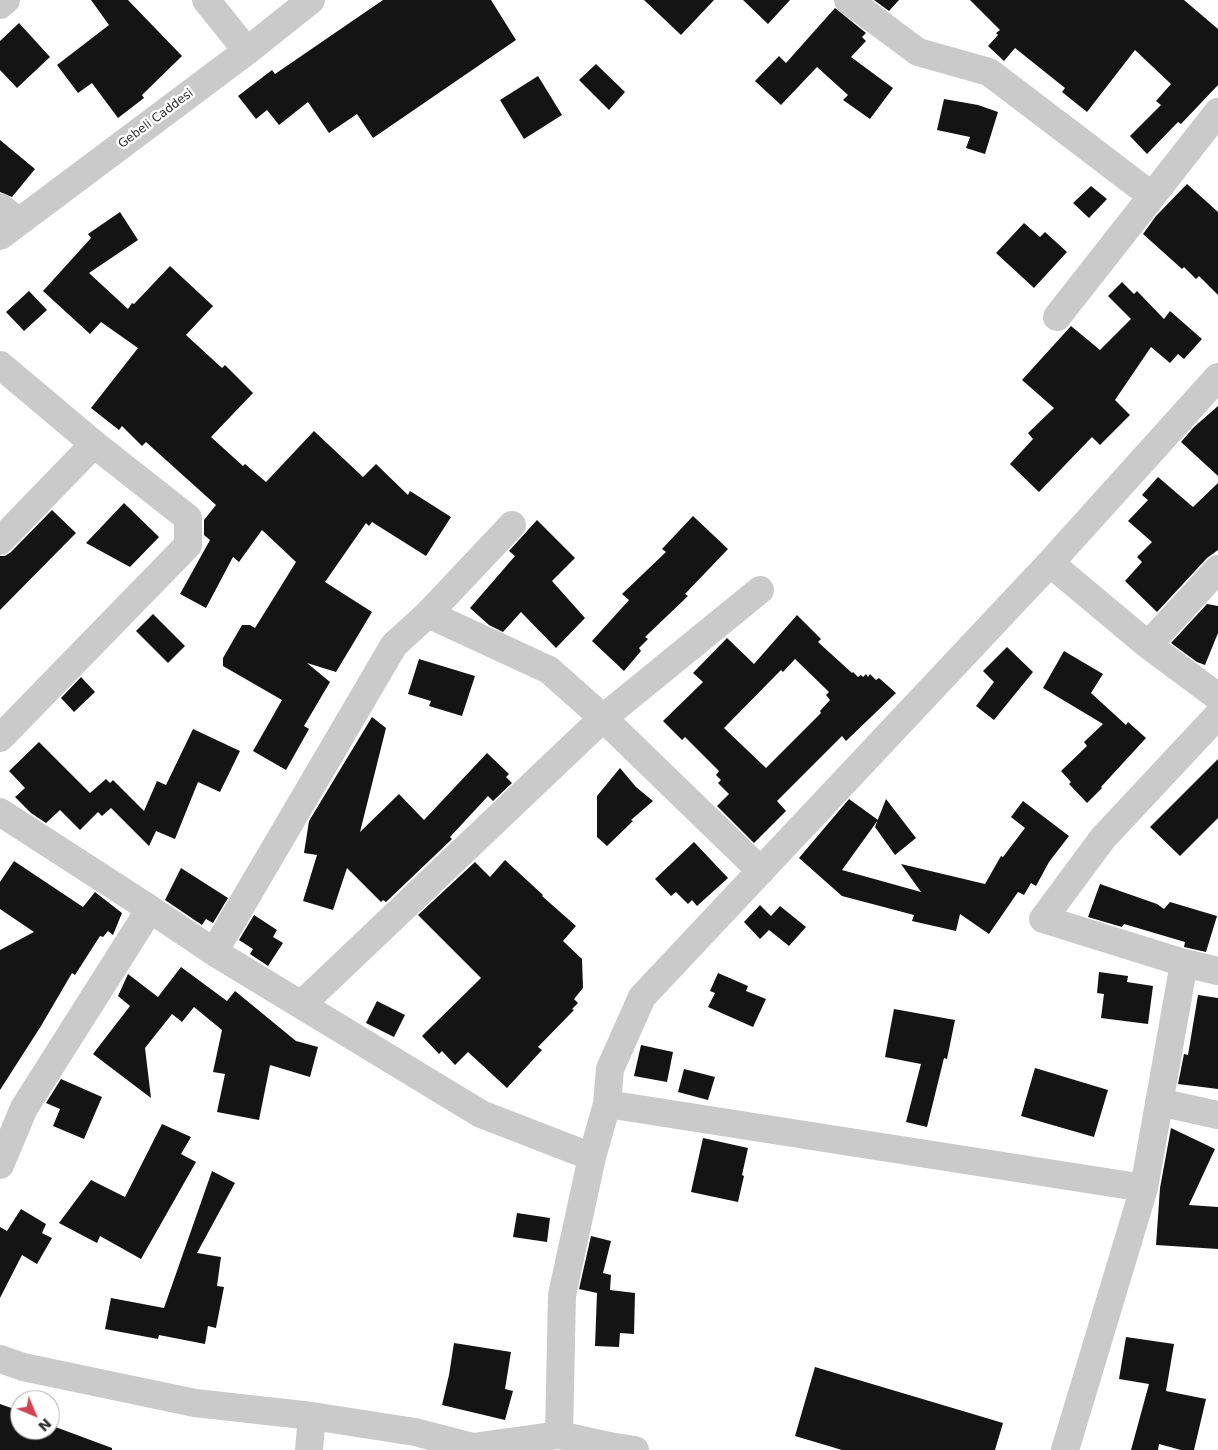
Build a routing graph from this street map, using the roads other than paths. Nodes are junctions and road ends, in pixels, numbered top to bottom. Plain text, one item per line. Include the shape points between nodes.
1 (6, 0) edge
2 (206, 0) edge
3 (311, 0) edge
4 (848, 0) edge
5 (0, 5) edge
6 (246, 51) junction
7 (1218, 112) edge
8 (1152, 196) junction
9 (6, 221) edge
10 (1057, 317) dead end
11 (0, 365) edge
12 (1218, 376) edge
13 (94, 444) junction
14 (512, 525) dead end
15 (0, 541) edge
16 (1050, 562) junction
17 (1218, 569) edge
18 (760, 590) dead end
19 (428, 614) junction
20 (1148, 645) junction
21 (1218, 697) edge
22 (1218, 715) edge
23 (604, 718) junction
24 (0, 738) edge
25 (0, 812) edge
26 (761, 871) junction
27 (150, 909) junction
28 (214, 952) junction
29 (1184, 963) junction
30 (1218, 971) edge
31 (302, 1004) junction
32 (1159, 1102) junction
33 (607, 1104) junction
34 (1218, 1115) edge
35 (592, 1157) junction
36 (0, 1165) edge
37 (1144, 1188) junction
38 (0, 1359) edge
39 (312, 1416) junction
40 (558, 1435) junction
41 (414, 1441) edge
42 (609, 1448) edge
43 (309, 1450) edge
44 (635, 1450) edge
45 (1065, 1450) edge

1 - 5 street
2 - 6 street
3 - 6 street, Gebeli Caddesi
4 - 8 street via 918,52 989,72
6 - 9 street, Gebeli Caddesi
7 - 8 street
8 - 10 street
11 - 13 street
12 - 16 street
13 - 15 street
13 - 24 street via 188,518 188,545
14 - 19 street
16 - 20 street
16 - 26 street
17 - 20 street
18 - 23 street
19 - 23 street via 549,670
19 - 28 street via 394,645
20 - 21 street
22 - 29 street via 1103,838 1043,919
23 - 26 street
23 - 31 street
25 - 27 street
26 - 33 street via 642,997 610,1069
27 - 28 street
27 - 36 street via 24,1108
28 - 31 street
29 - 30 street
29 - 32 street
31 - 35 street via 481,1114
32 - 34 street
32 - 37 street
33 - 35 street
33 - 37 street
35 - 40 street via 562,1295
37 - 45 street
38 - 39 street via 23,1367 194,1403
39 - 41 street
39 - 43 street
40 - 41 street via 473,1447
40 - 42 street
42 - 44 street

